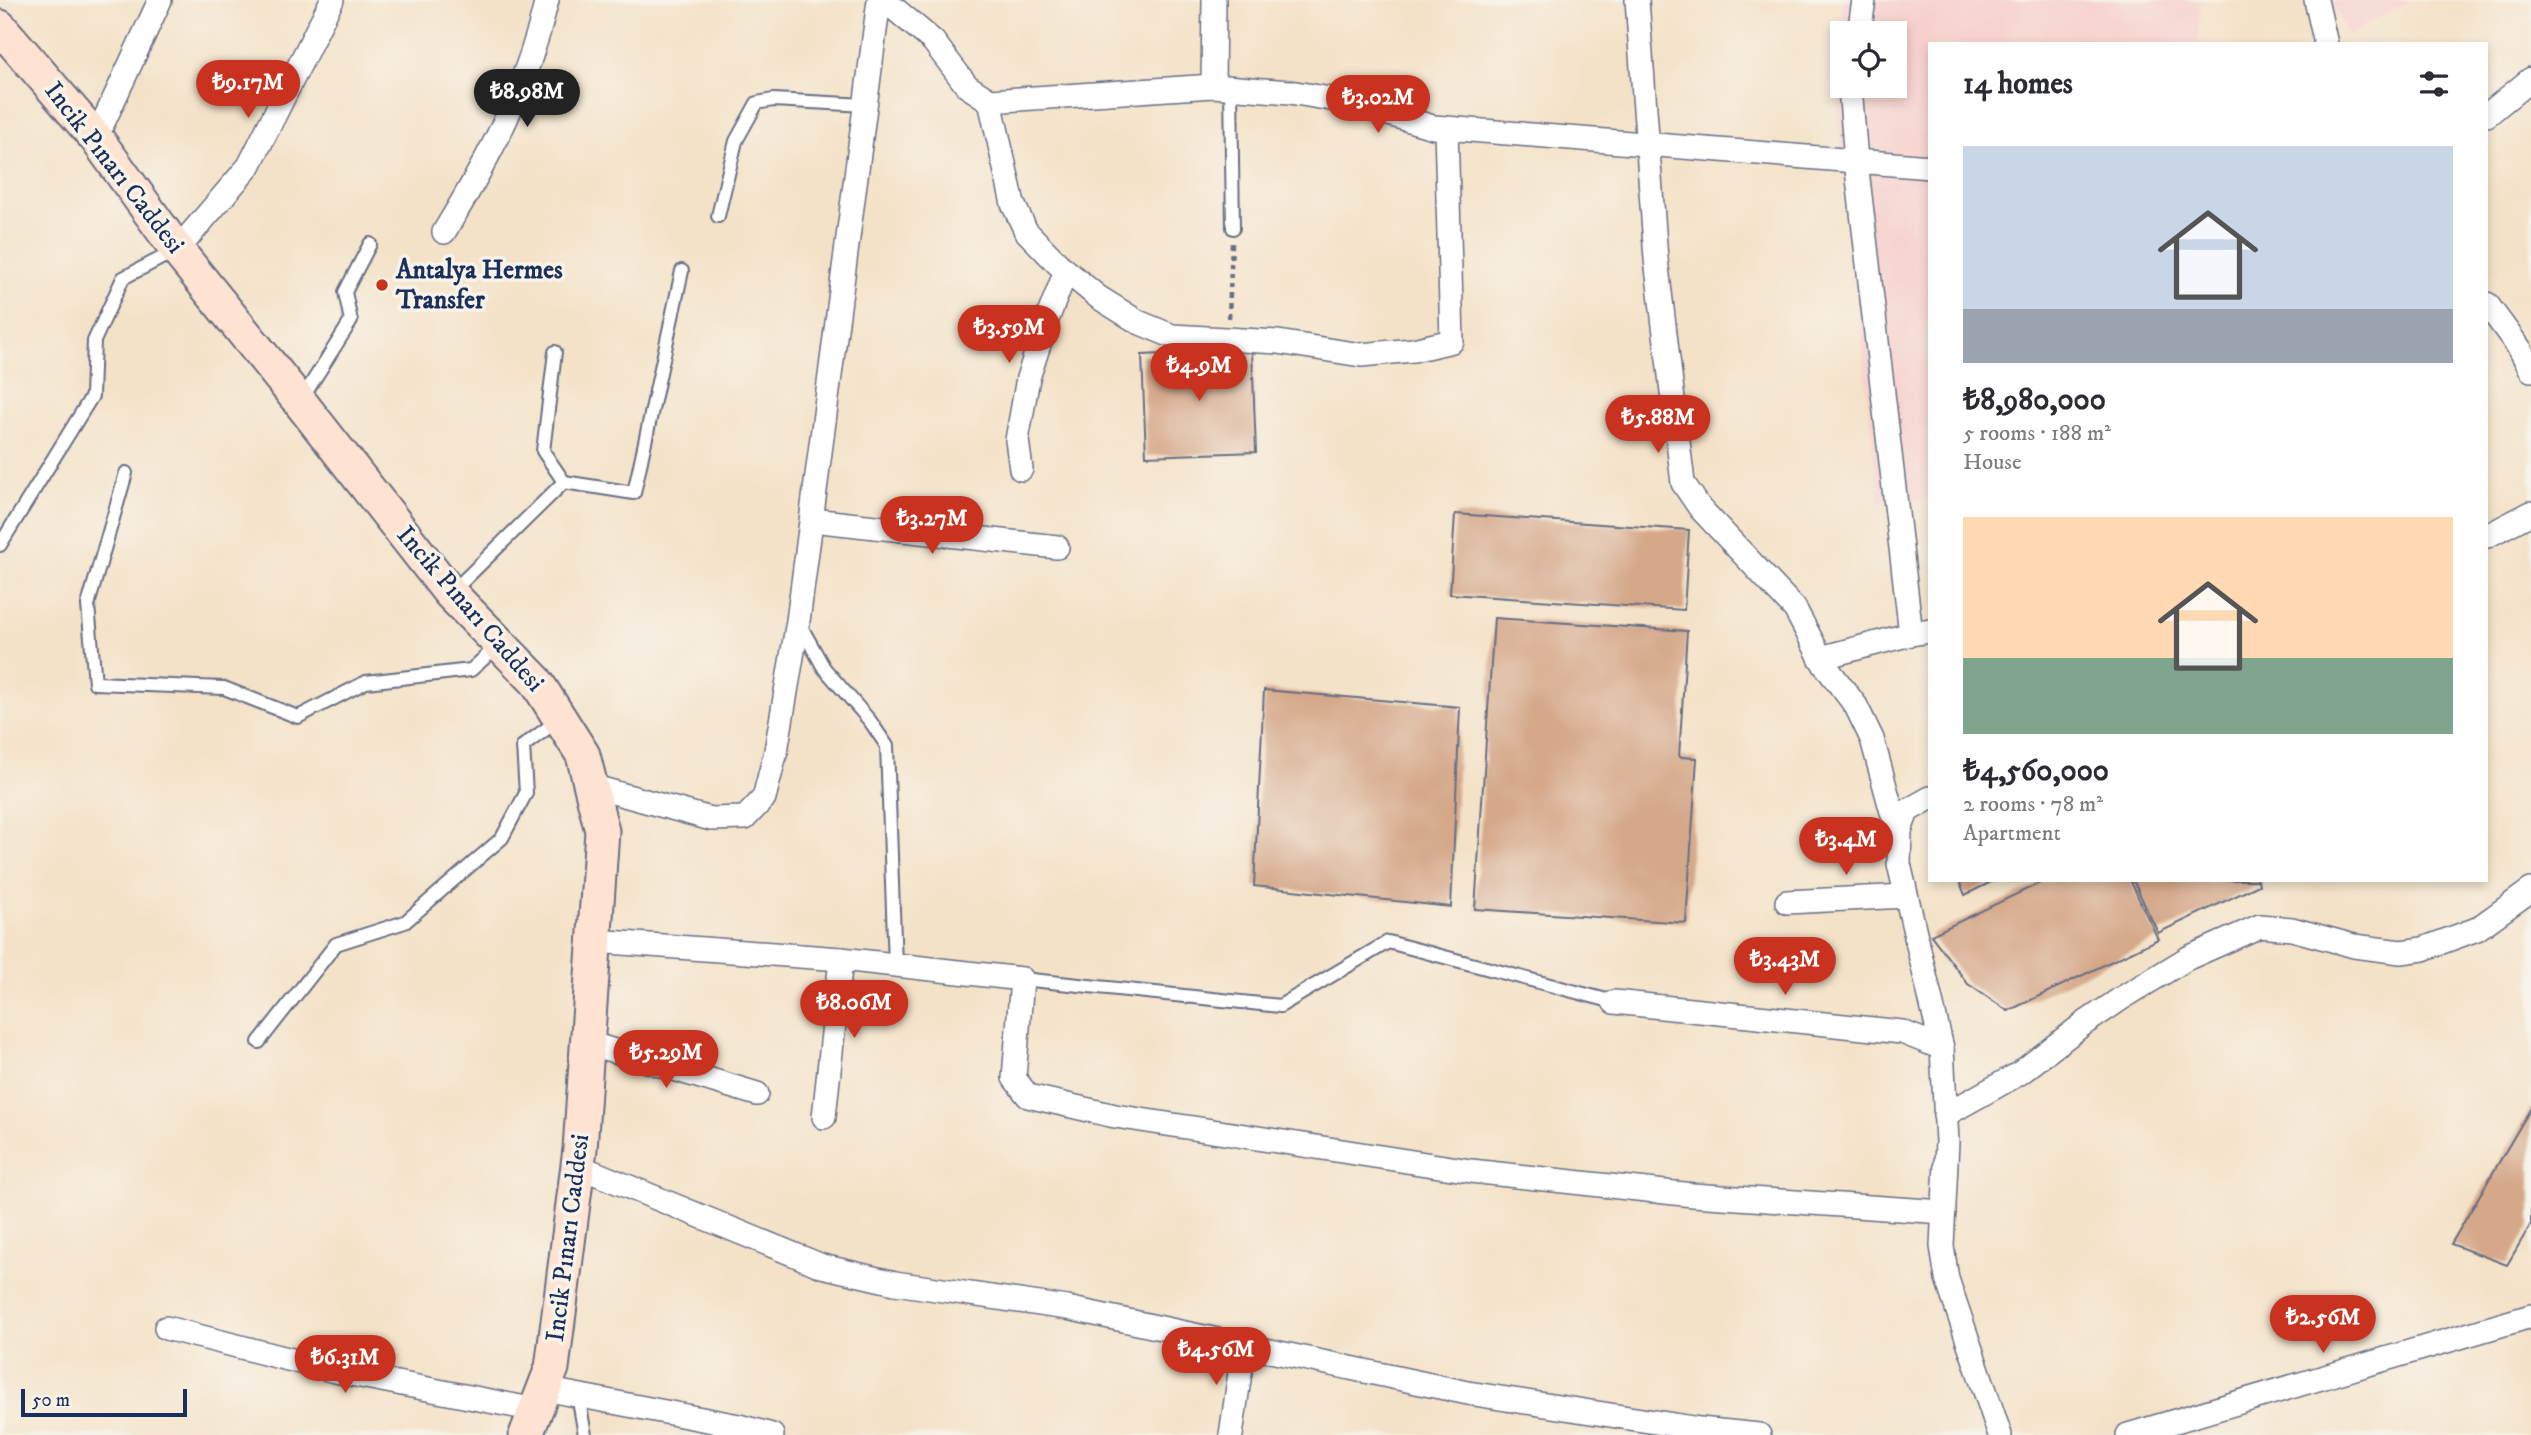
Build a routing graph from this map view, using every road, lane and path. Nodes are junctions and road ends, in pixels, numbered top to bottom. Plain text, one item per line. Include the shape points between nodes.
1 (160, 0) edge
2 (332, 0) edge
3 (547, 0) edge
4 (882, 0) edge
5 (1214, 0) edge
6 (1637, 0) edge
7 (1864, 0) edge
8 (2316, 0) edge
9 (1861, 21) edge
10 (0, 27) edge
11 (2326, 42) edge
12 (2531, 79) edge
13 (1222, 87) junction
14 (1851, 98) edge
15 (990, 101) junction
16 (866, 105) junction
17 (2488, 114) edge
18 (1446, 128) junction
19 (96, 138) junction
20 (1647, 146) junction
21 (1856, 161) junction
22 (1928, 167) edge
23 (718, 216) dead end
24 (1233, 228) joint
25 (444, 232) dead end
26 (370, 244) dead end
27 (177, 250) junction
28 (682, 271) dead end
29 (1066, 271) junction
30 (2488, 305) edge
31 (1228, 340) junction
32 (555, 352) dead end
33 (2531, 370) edge
34 (300, 402) junction
35 (1021, 470) dead end
36 (126, 473) dead end
37 (564, 482) junction
38 (2531, 513) edge
39 (812, 520) junction
40 (2488, 535) edge
41 (0, 545) edge
42 (1057, 547) dead end
43 (450, 593) junction
44 (798, 621) junction
45 (1921, 632) edge
46 (500, 644) junction
47 (1820, 658) junction
48 (560, 719) junction
49 (591, 786) junction
50 (1928, 799) edge
51 (1900, 831) junction
52 (2531, 890) edge
53 (1906, 897) junction
54 (1787, 902) dead end
55 (595, 942) junction
56 (841, 959) junction
57 (895, 965) junction
58 (1022, 979) junction
59 (1614, 1002) joint
60 (259, 1042) dead end
61 (588, 1043) junction
62 (1942, 1048) junction
63 (757, 1094) dead end
64 (1945, 1115) junction
65 (824, 1116) dead end
66 (578, 1166) junction
67 (1944, 1213) junction
68 (2531, 1317) edge
69 (166, 1328) dead end
70 (1244, 1345) junction
71 (578, 1395) junction
72 (535, 1411) edge
73 (584, 1435) edge
74 (772, 1435) edge
75 (1231, 1435) edge
76 (1759, 1435) edge
77 (2000, 1435) edge
78 (2127, 1435) edge

1 - 19 street
2 - 27 street via 249,166
3 - 25 street via 514,105
4 - 15 street via 933,41 968,86
4 - 16 street
5 - 13 street
6 - 20 street
7 - 9 street
8 - 11 street
10 - 19 main road, Incik Pınarı Caddesi
12 - 17 street
13 - 15 street
13 - 18 street via 1348,102
13 - 24 lane
14 - 21 street
15 - 29 street via 1013,204 1026,232
16 - 23 lane via 757,103 736,141
16 - 39 street
18 - 20 street
18 - 31 street via 1452,341 1361,355 1278,342
19 - 27 main road, Incik Pınarı Caddesi
20 - 21 street
20 - 47 street via 1683,483 1700,508 1795,609
21 - 22 street
21 - 45 street
24 - 31 path
26 - 34 lane via 345,292 351,321
27 - 34 main road, Incik Pınarı Caddesi
27 - 41 lane via 123,278 94,341 92,396
28 - 37 lane via 634,493
29 - 31 street via 1138,322 1172,336
29 - 35 street via 1028,378 1017,440
30 - 33 street
32 - 37 lane via 543,451
34 - 43 main road, Incik Pınarı Caddesi
36 - 46 lane via 88,605 95,682 224,688 298,717 366,682 471,670
37 - 43 lane
38 - 40 street
39 - 42 street
39 - 44 street
43 - 46 main road, Incik Pınarı Caddesi
44 - 49 street via 764,798 745,818 711,819
44 - 57 lane via 824,668 887,747
45 - 47 street
46 - 48 main road, Incik Pınarı Caddesi via 536,681
47 - 51 street via 1856,706 1872,739
48 - 49 main road, Incik Pınarı Caddesi via 583,755
48 - 60 lane via 523,746 526,793 502,838 405,922 336,944
49 - 55 main road, Incik Pınarı Caddesi via 602,831
50 - 51 street via 1907,811
51 - 53 street via 1899,864
52 - 64 street via 2477,929 2423,949 2401,952 2260,926 2188,958 2082,1025 2020,1073
53 - 54 street
53 - 62 street
55 - 56 street
55 - 61 main road, Incik Pınarı Caddesi
56 - 57 street
56 - 65 street
57 - 58 street
58 - 59 lane via 1280,1006 1388,942
58 - 67 street via 1014,1078 1028,1096 1115,1116 1471,1171 1693,1195
59 - 62 street via 1902,1032
61 - 63 street
61 - 66 main road, Incik Pınarı Caddesi
62 - 64 street
64 - 67 street
66 - 70 street via 822,1266 895,1283 1067,1308
66 - 72 main road, Incik Pınarı Caddesi via 552,1368
67 - 77 street via 1947,1279
68 - 78 street
69 - 72 street via 335,1371
70 - 75 street
70 - 76 street via 1468,1393
71 - 72 street
71 - 73 lane
71 - 74 street

